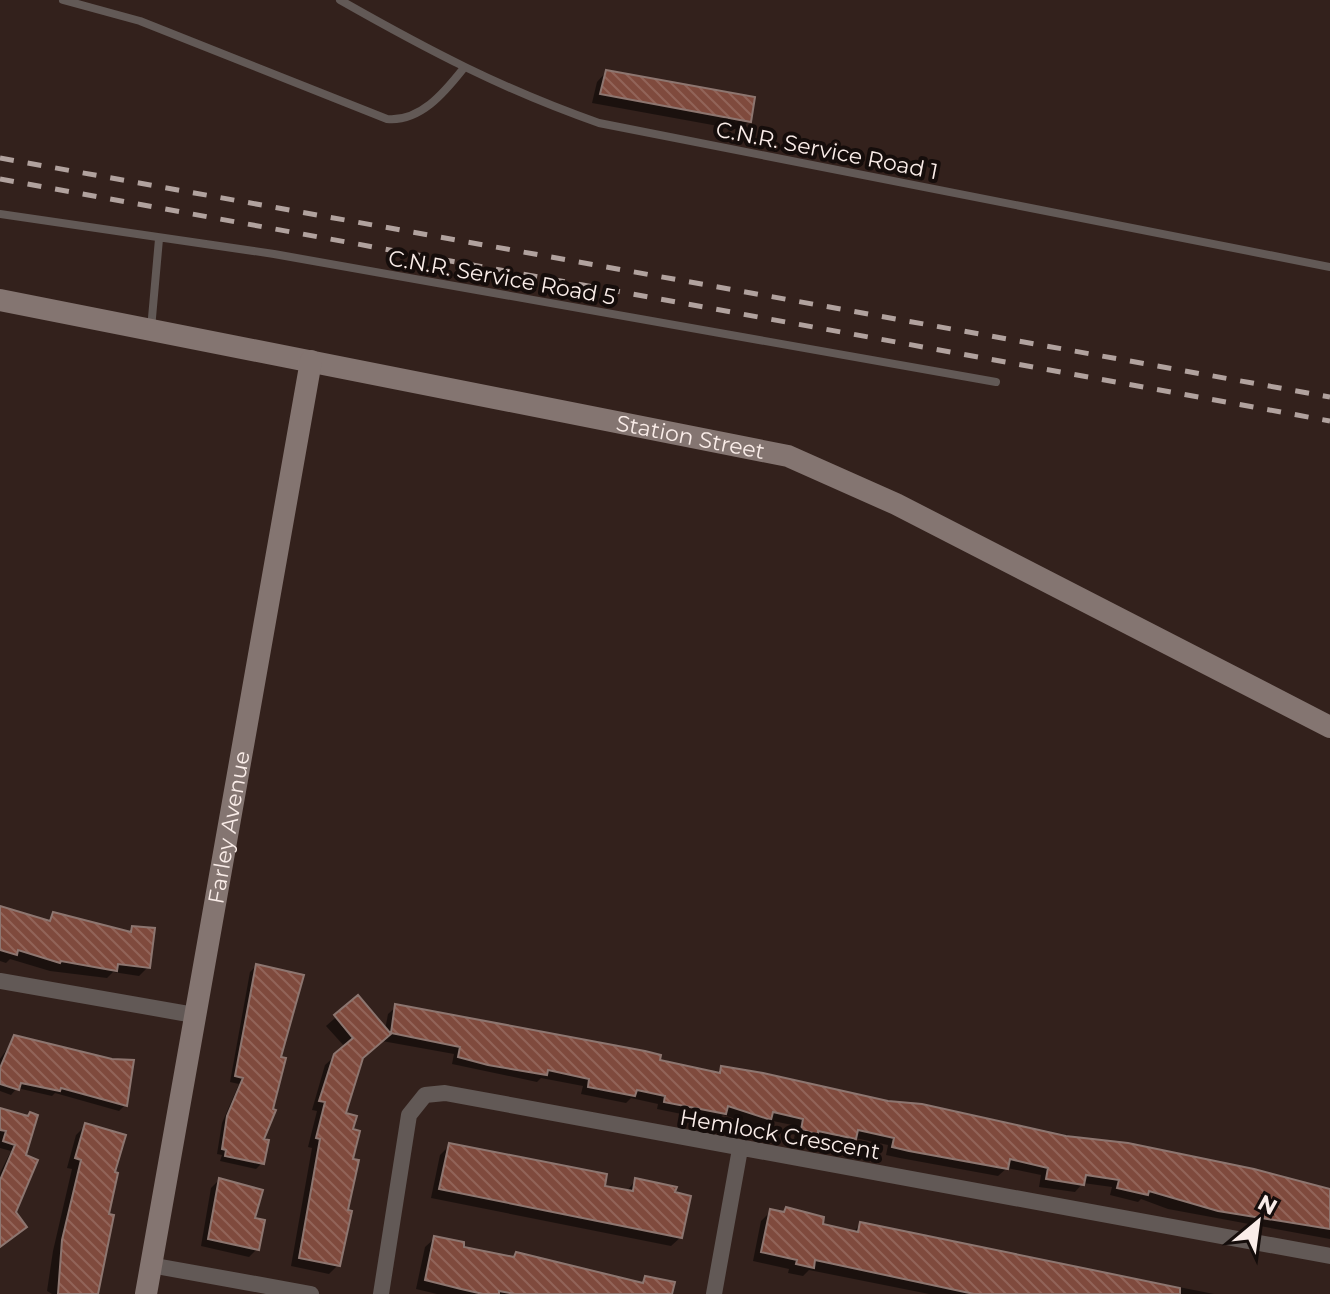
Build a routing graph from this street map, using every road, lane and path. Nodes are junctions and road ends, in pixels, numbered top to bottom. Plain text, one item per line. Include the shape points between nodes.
1 (63, 0) edge
2 (340, 0) edge
3 (463, 69) junction
4 (0, 214) edge
5 (159, 239) junction
6 (1330, 267) edge
7 (0, 300) edge
8 (151, 330) junction
9 (311, 361) junction
10 (996, 382) dead end
11 (1330, 727) edge
12 (0, 981) edge
13 (194, 1015) junction
14 (740, 1149) junction
15 (1330, 1256) edge
16 (150, 1265) junction
17 (146, 1294) edge
18 (311, 1294) edge
19 (381, 1294) edge
20 (714, 1294) edge

1 - 3 lane via 140,21 387,119 416,115
2 - 3 lane, C.N.R. Service Road 1
3 - 6 lane, C.N.R. Service Road 1 via 525,97 629,130
4 - 5 lane, C.N.R. Service Road 5 via 110,227
5 - 8 lane
5 - 10 lane, C.N.R. Service Road 5 via 274,254
7 - 8 street, Station Street
8 - 9 street, Station Street
9 - 11 street, Station Street via 788,456 896,504
9 - 13 street, Farley Avenue
12 - 13 street
13 - 16 street, Farley Avenue
14 - 15 street, Hemlock Crescent
14 - 19 street, Hemlock Crescent via 445,1093 425,1095 409,1115
14 - 20 street
16 - 17 street, Farley Avenue
16 - 18 street

